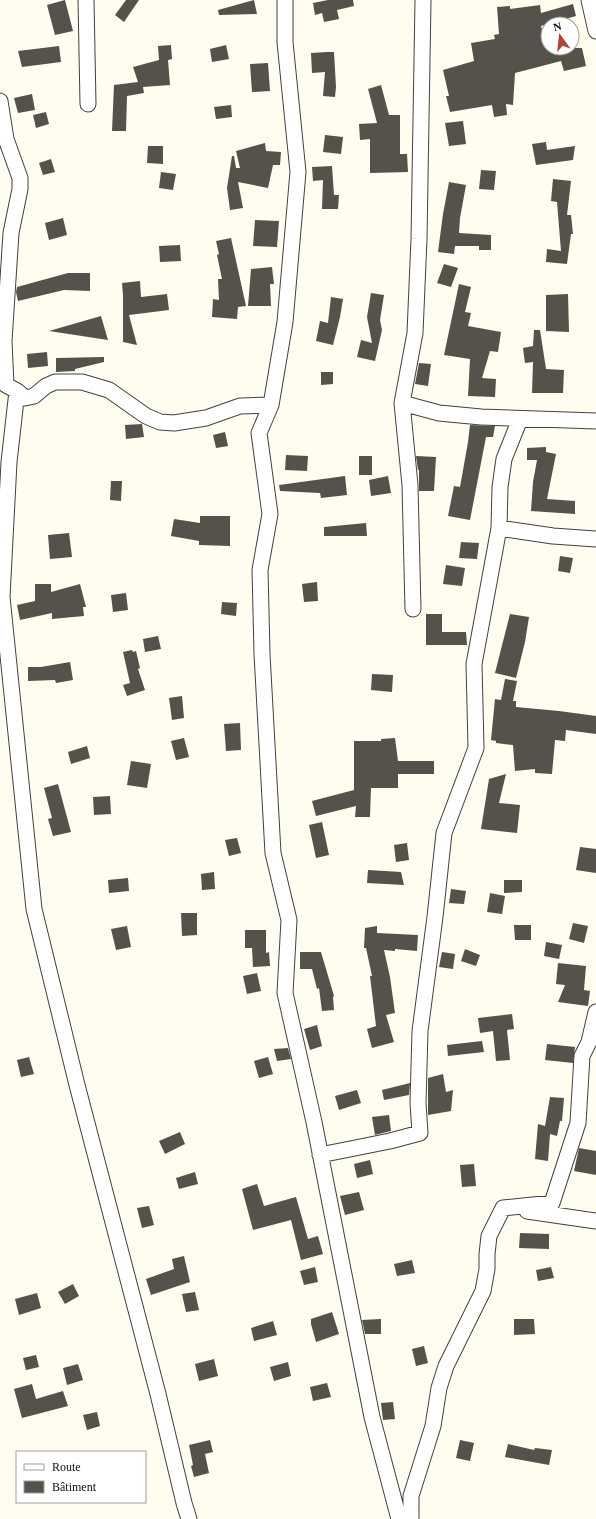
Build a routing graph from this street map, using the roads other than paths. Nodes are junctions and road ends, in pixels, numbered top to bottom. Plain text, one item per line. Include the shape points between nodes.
1 (86, 0) edge
2 (285, 0) edge
3 (423, 0) edge
4 (589, 0) edge
5 (596, 31) edge
6 (0, 101) edge
7 (88, 104) dead end
8 (8, 387) edge
9 (402, 402) junction
10 (271, 405) junction
11 (520, 419) junction
12 (596, 421) edge
13 (499, 528) junction
14 (596, 539) edge
15 (413, 609) dead end
16 (596, 1012) edge
17 (320, 1155) junction
18 (502, 1208) junction
19 (596, 1222) edge
20 (190, 1519) edge
21 (399, 1519) edge
22 (411, 1519) edge

1 - 7 street
2 - 10 street via 285,42 298,172 285,322
3 - 9 street via 420,239 415,332
4 - 5 street
6 - 8 street via 6,139 20,178 11,233 4,341
8 - 10 street via 25,398 30,398 55,382 82,382 109,390 146,416 160,422 174,423 206,418 240,406
8 - 20 street via 9,462 2,597 34,909
9 - 11 street via 439,413
9 - 15 street via 410,485
10 - 17 street via 259,433 270,514 260,570 262,654 274,853 289,920 285,993
11 - 12 street
11 - 13 street via 504,460 500,487
13 - 14 street
13 - 17 street via 474,664 476,748 444,833 436,917 420,1031 420,1133
16 - 18 street via 589,1042 582,1056 578,1123 552,1203
17 - 21 street via 372,1417
18 - 19 street
18 - 22 street via 489,1236 483,1291 446,1366 439,1388 433,1426 411,1496

